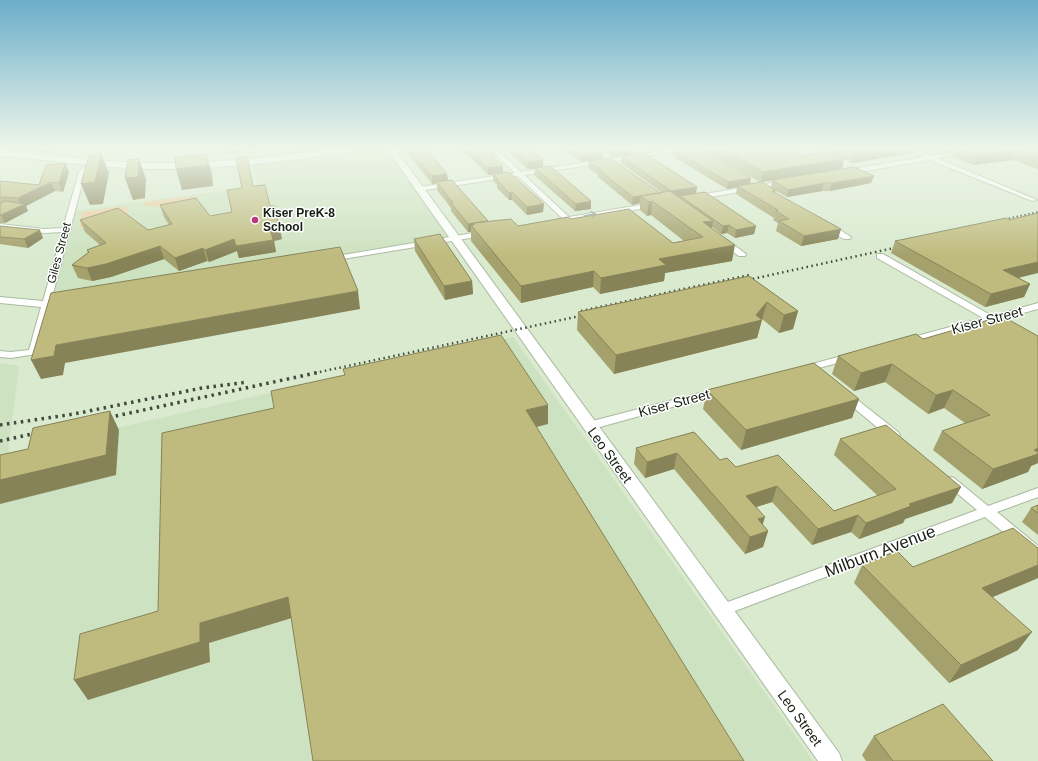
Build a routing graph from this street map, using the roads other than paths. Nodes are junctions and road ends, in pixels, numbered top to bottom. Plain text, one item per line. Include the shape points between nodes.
1 (78, 185) edge
2 (416, 185) edge
3 (444, 185) edge
4 (530, 185) edge
5 (756, 185) edge
6 (773, 185) edge
7 (996, 185) edge
8 (760, 187) junction
9 (419, 188) junction
10 (773, 194) edge
11 (692, 198) edge
12 (1034, 200) dead end
13 (662, 203) edge
14 (567, 219) junction
15 (554, 222) edge
16 (822, 223) edge
17 (0, 226) edge
18 (65, 230) junction
19 (490, 232) edge
20 (847, 237) dead end
21 (454, 238) junction
22 (720, 239) edge
23 (742, 254) dead end
24 (880, 256) dead end
25 (320, 261) edge
26 (0, 300) edge
27 (71, 303) edge
28 (46, 305) junction
29 (1038, 306) edge
30 (991, 319) junction
31 (1004, 327) edge
32 (901, 343) edge
33 (0, 354) edge
34 (856, 355) edge
35 (811, 367) junction
36 (796, 371) edge
37 (823, 377) edge
38 (835, 387) edge
39 (727, 390) edge
40 (589, 426) junction
41 (902, 442) edge
42 (938, 471) edge
43 (1038, 492) edge
44 (987, 511) junction
45 (1038, 553) edge
46 (722, 610) junction
47 (830, 761) edge

1 - 18 street, Giles Street
2 - 9 street, Leo Street
3 - 9 street
4 - 14 street
5 - 8 street
6 - 8 street
7 - 12 street
8 - 10 street
8 - 11 street
9 - 21 street, Leo Street
14 -> 13 street
14 - 15 street
16 - 20 street
17 - 18 street via 44,231
18 - 28 street, Giles Street
19 - 21 street
21 - 25 street
21 - 40 street, Leo Street
22 - 23 street
24 - 30 street
26 - 28 street
27 - 28 street
28 - 33 street, Giles Street via 32,352
29 - 30 street, Kiser Street
30 - 31 street
30 - 32 street, Kiser Street
34 - 35 street
35 - 36 street
35 - 37 street
38 - 41 street
39 - 40 street, Kiser Street
40 - 46 street, Leo Street
42 - 44 street
43 - 44 street, Milburn Avenue
44 - 45 street
44 - 46 street, Milburn Avenue
46 - 47 street, Leo Street

